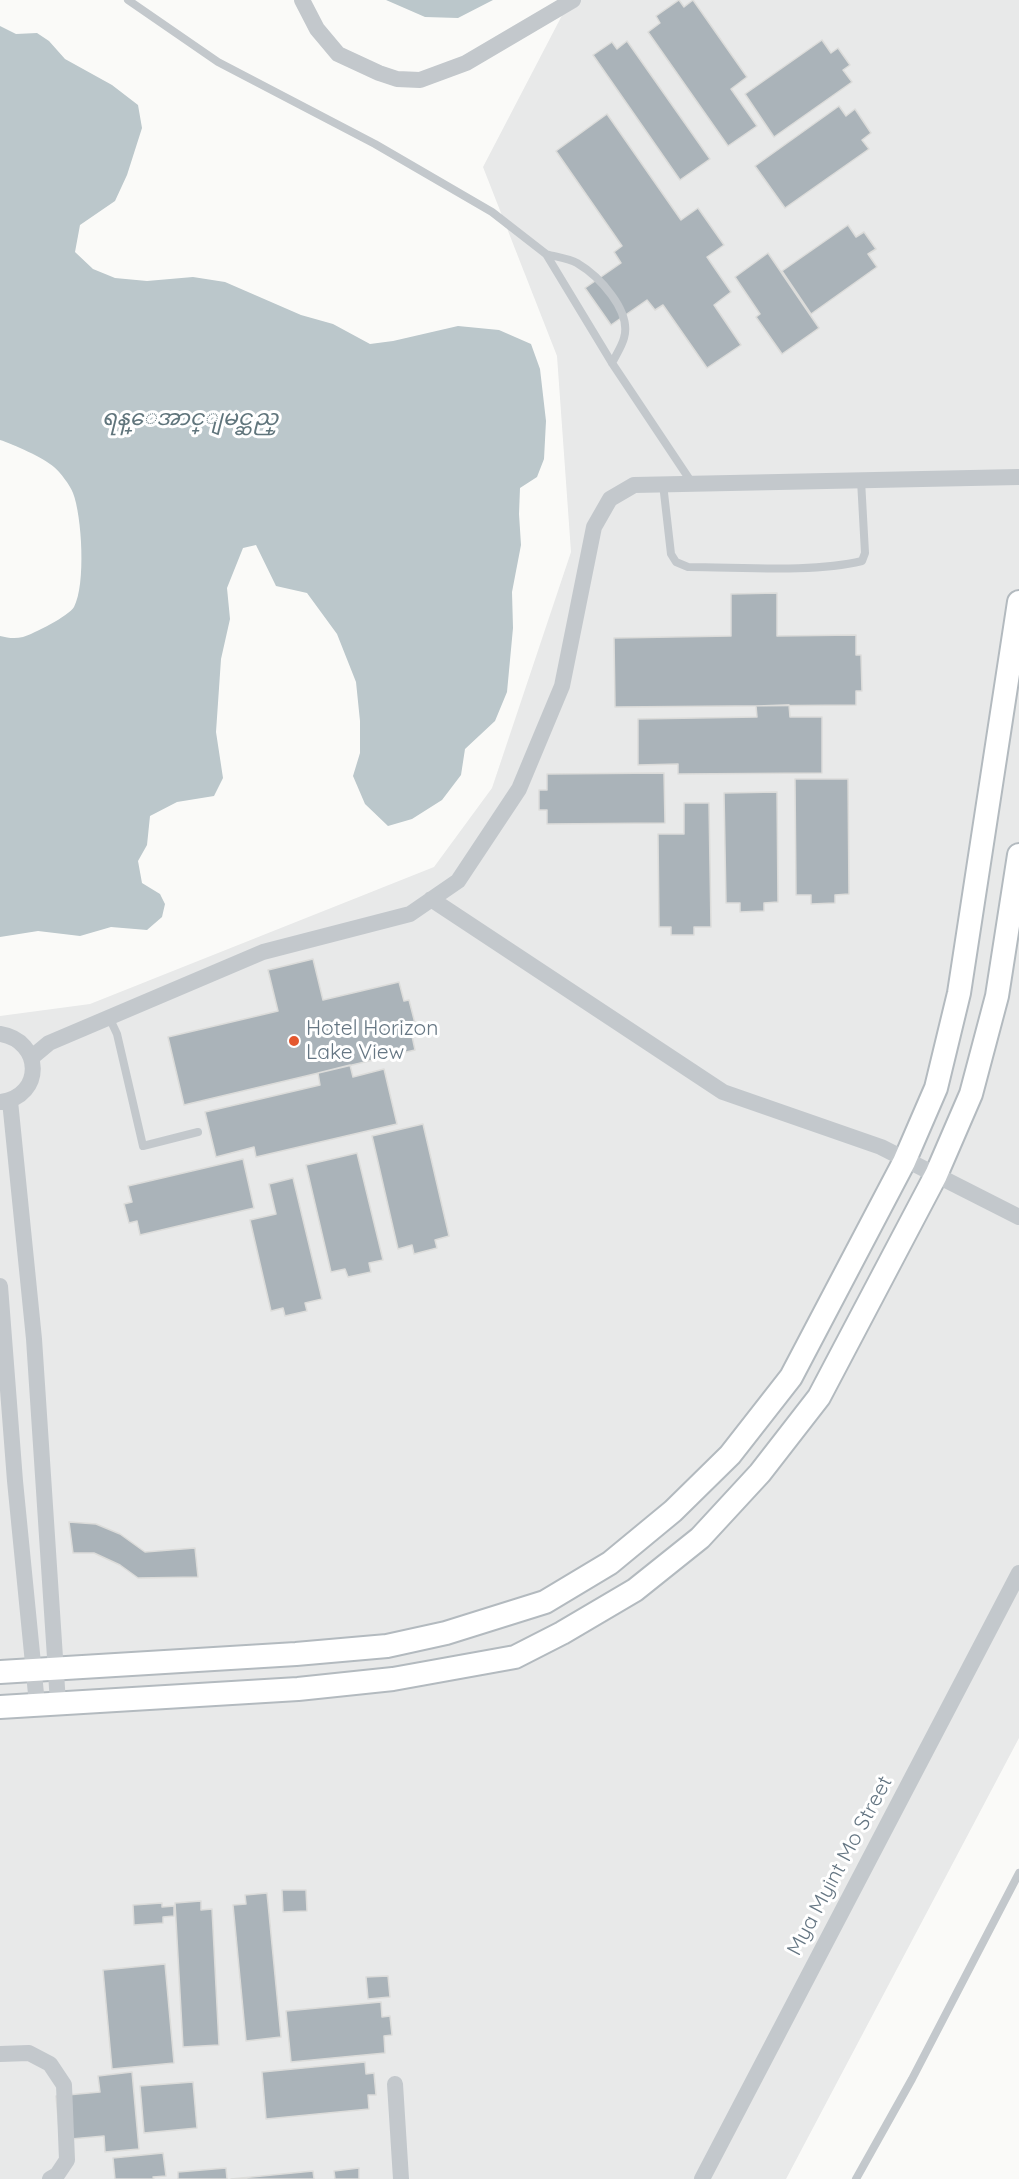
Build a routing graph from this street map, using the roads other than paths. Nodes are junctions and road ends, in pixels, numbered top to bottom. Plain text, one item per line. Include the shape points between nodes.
1 (128, 0) edge
2 (302, 0) edge
3 (573, 0) edge
4 (546, 254) junction
5 (612, 363) junction
6 (1019, 477) edge
7 (861, 480) junction
8 (693, 483) junction
9 (663, 484) junction
10 (1019, 602) edge
11 (1019, 855) edge
12 (431, 899) junction
13 (109, 1017) junction
14 (0, 1034) edge
15 (31, 1058) junction
16 (5, 1102) edge
17 (198, 1132) dead end
18 (905, 1158) junction
19 (936, 1174) junction
20 (1019, 1217) edge
21 (0, 1286) edge
22 (34, 1339) junction
23 (5, 1341) junction
24 (7, 1482) edge
25 (1019, 1573) edge
26 (45, 1669) junction
27 (0, 1672) edge
28 (48, 1703) junction
29 (0, 1707) edge
30 (1019, 1873) edge
31 (0, 2054) edge
32 (394, 2084) dead end
33 (50, 2179) edge
34 (401, 2179) edge
35 (702, 2179) edge
36 (856, 2179) edge

1 - 4 lane via 218,62 375,144 492,212
2 - 3 street via 317,29 338,54 397,79 420,80 466,63
4 - 5 lane
4 - 5 lane via 575,262 613,295 625,322 625,338
5 - 8 lane
6 - 7 street
7 - 8 street
7 - 9 lane via 865,552 862,561 795,567 688,567 676,562 671,554
8 - 9 street
9 - 12 street via 634,485 610,499 594,527 562,686 519,789 458,881
10 - 18 main road via 959,993 936,1088
11 - 19 main road via 997,996 971,1094
12 - 13 street via 410,914 263,952
12 - 18 street via 723,1092
13 - 15 street via 49,1043
13 - 17 lane via 117,1034 143,1146
14 - 15 street via 25,1046
15 - 16 street via 30,1084
16 - 22 street
18 - 19 street
18 - 26 main road via 790,1377 730,1455 673,1511 610,1563 545,1602 446,1633 387,1646
19 - 20 street
19 - 28 main road via 819,1397 760,1473 699,1538 635,1590 515,1657 484,1663 393,1679 298,1689
21 - 23 street
22 - 23 street
22 - 26 street
23 - 24 street
24 - 26 street
25 - 35 street, Mya Myint Mo Street
26 - 27 main road
26 - 28 street
28 - 29 main road
30 - 36 lane
31 - 33 street via 28,2053 50,2064 64,2085 67,2160
32 - 34 street

